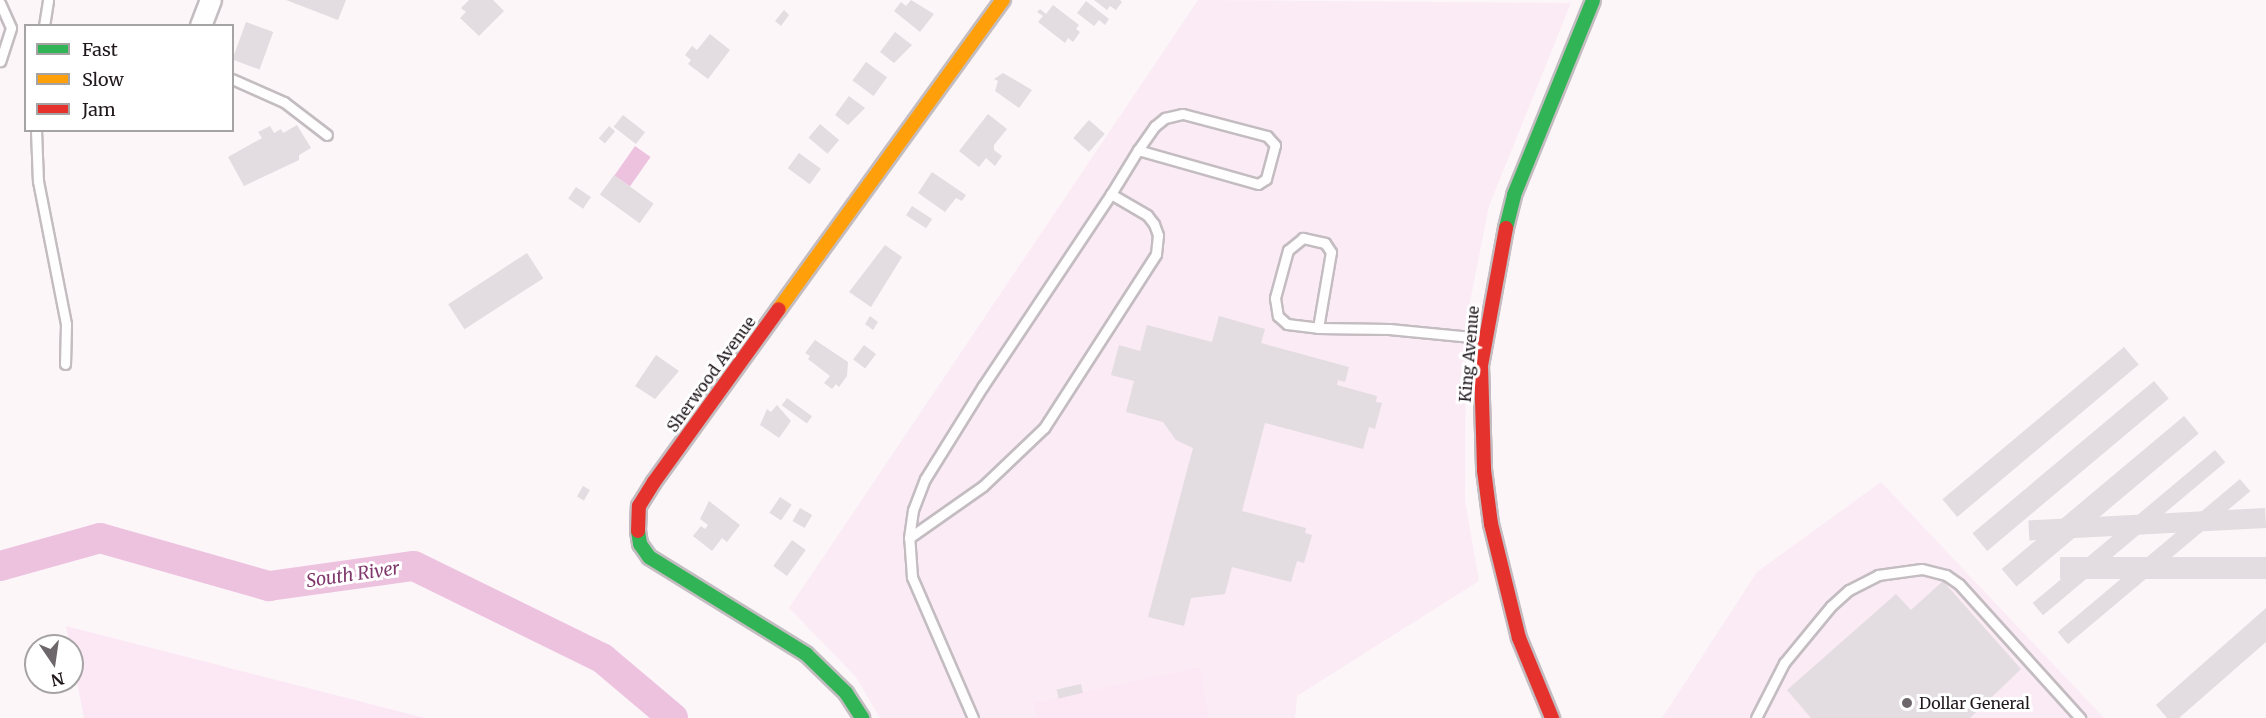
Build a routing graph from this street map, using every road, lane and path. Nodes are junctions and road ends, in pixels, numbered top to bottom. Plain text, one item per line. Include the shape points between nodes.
1 (48, 0) edge
2 (211, 0) edge
3 (1003, 0) edge
4 (1593, 0) edge
5 (0, 3) edge
6 (44, 24) edge
7 (202, 24) edge
8 (0, 61) edge
9 (234, 80) edge
10 (36, 132) edge
11 (327, 135) dead end
12 (1138, 150) junction
13 (1111, 194) junction
14 (1318, 328) junction
15 (1484, 338) junction
16 (65, 364) dead end
17 (909, 538) junction
18 (862, 718) edge
19 (974, 718) edge
20 (1552, 718) edge
21 (1756, 718) edge
22 (2080, 718) edge

1 - 6 lane
2 - 7 street
3 - 18 street, Sherwood Avenue via 654,482 639,506 636,521 640,544 649,557 806,654 846,693
4 - 15 street, King Avenue via 1514,195
5 - 8 lane via 11,28
9 - 11 lane via 284,102
10 - 16 lane via 38,181 66,318
12 - 12 lane via 1165,118 1184,114 1267,136 1275,145 1266,179 1258,184
12 - 13 lane
13 - 17 lane via 925,479 913,510
13 - 17 lane via 1147,215 1154,224 1158,235 1156,254 1044,428 983,486
14 - 14 lane via 1287,324 1275,308 1287,250 1303,238 1325,243 1331,252
14 - 15 lane via 1389,329
15 - 20 street, King Avenue via 1480,417 1491,524 1519,638
17 - 19 lane via 917,591
21 - 22 lane via 1784,663 1831,606 1849,590 1878,575 1922,569 1946,575 1959,584

